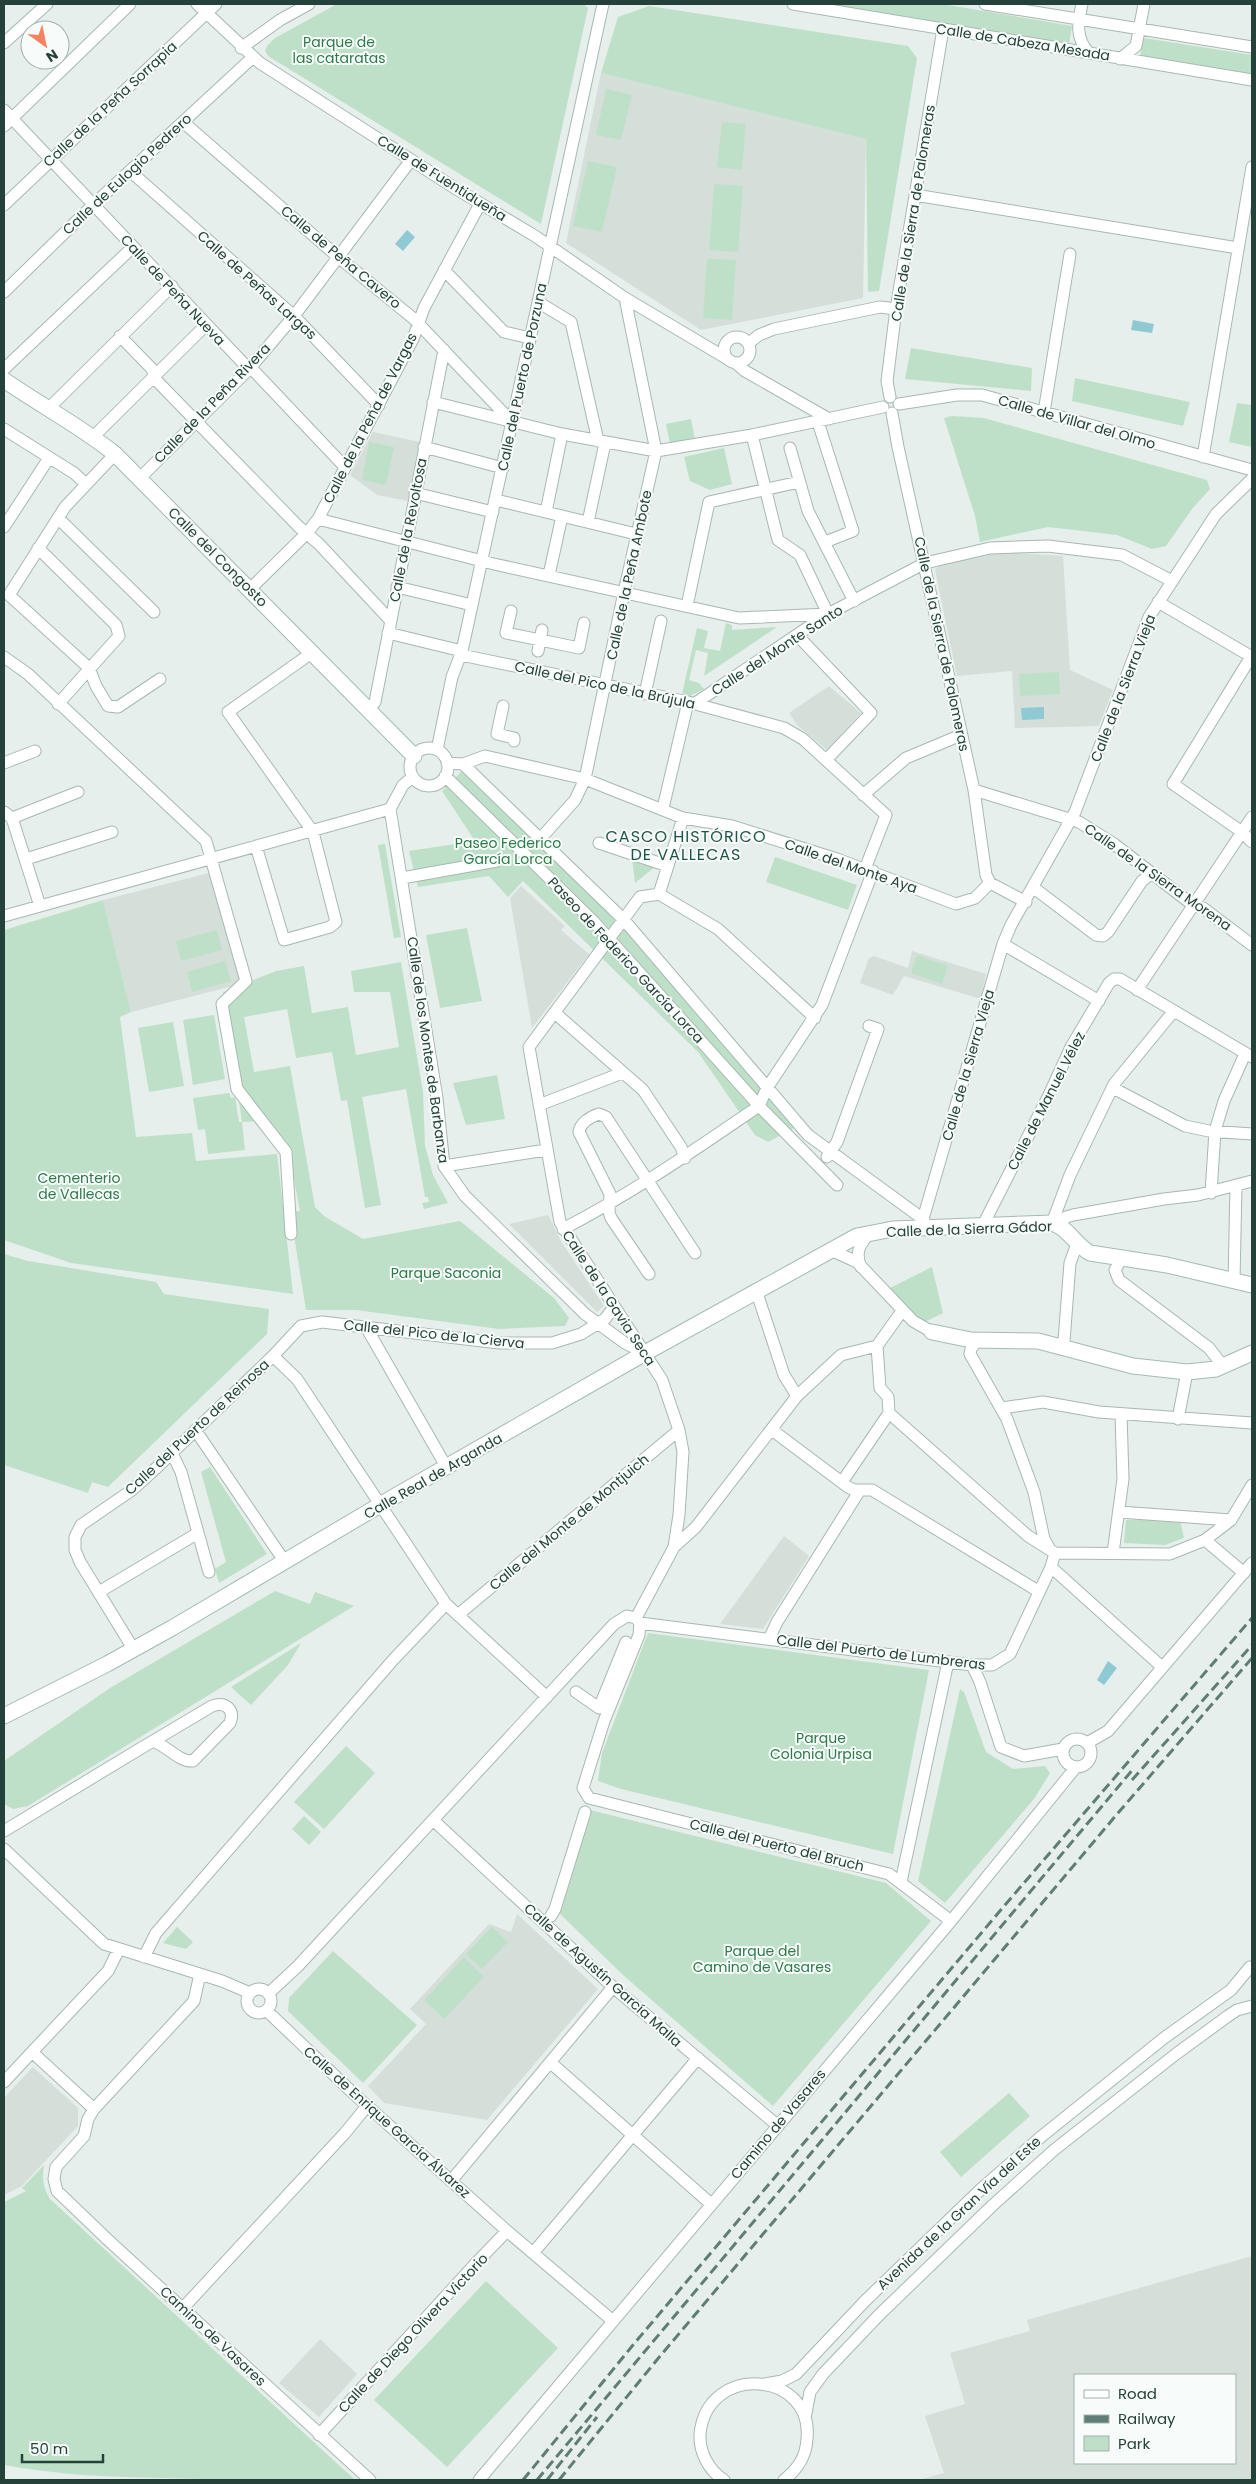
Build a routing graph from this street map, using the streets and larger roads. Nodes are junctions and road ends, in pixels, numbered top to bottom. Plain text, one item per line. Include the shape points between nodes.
1 (47, 4) edge
2 (130, 4) edge
3 (197, 4) edge
4 (216, 4) edge
5 (309, 4) edge
6 (603, 4) edge
7 (793, 4) edge
8 (985, 4) edge
9 (1082, 4) edge
10 (1144, 4) edge
11 (207, 13) junction
12 (1078, 18) junction
13 (943, 29) junction
14 (1140, 30) junction
15 (4, 43) edge
16 (241, 48) junction
17 (1252, 48) edge
18 (1089, 53) junction
19 (252, 58) junction
20 (1120, 59) junction
21 (1252, 80) edge
22 (6, 118) edge
23 (183, 122) junction
24 (50, 160) junction
25 (411, 160) junction
26 (1252, 167) edge
27 (130, 171) junction
28 (915, 195) junction
29 (480, 204) junction
30 (4, 205) edge
31 (93, 205) junction
32 (133, 247) junction
33 (550, 248) junction
34 (1238, 248) junction
35 (1070, 254) dead end
36 (337, 256) junction
37 (444, 270) junction
38 (172, 286) junction
39 (4, 292) edge
40 (625, 298) junction
41 (538, 302) junction
42 (896, 309) junction
43 (294, 316) junction
44 (206, 324) junction
45 (418, 324) junction
46 (120, 336) junction
47 (530, 338) junction
48 (695, 341) junction
49 (725, 343) junction
50 (749, 343) junction
51 (444, 350) junction
52 (726, 358) junction
53 (748, 358) junction
54 (737, 364) junction
55 (250, 368) junction
56 (4, 369) edge
57 (154, 376) junction
58 (4, 380) edge
59 (765, 381) junction
60 (433, 402) junction
61 (379, 405) junction
62 (891, 405) junction
63 (47, 410) junction
64 (1044, 412) junction
65 (824, 421) junction
66 (197, 422) junction
67 (512, 422) junction
68 (4, 429) edge
69 (562, 434) junction
70 (752, 435) junction
71 (93, 437) junction
72 (602, 442) junction
73 (424, 448) junction
74 (790, 448) dead end
75 (656, 451) junction
76 (115, 454) junction
77 (1203, 457) junction
78 (49, 458) junction
79 (345, 467) junction
80 (503, 468) junction
81 (1252, 470) edge
82 (139, 479) junction
83 (1252, 479) edge
84 (799, 482) junction
85 (86, 484) junction
86 (766, 490) junction
87 (415, 493) junction
88 (494, 506) junction
89 (546, 512) junction
90 (562, 516) junction
91 (58, 518) junction
92 (318, 519) junction
93 (588, 522) junction
94 (4, 527) edge
95 (307, 533) junction
96 (636, 534) junction
97 (407, 541) junction
98 (826, 542) junction
99 (38, 548) junction
100 (482, 560) junction
101 (925, 563) junction
102 (549, 575) junction
103 (1172, 581) junction
104 (397, 587) junction
105 (250, 589) junction
106 (624, 592) junction
107 (854, 601) junction
108 (1158, 602) junction
109 (472, 605) junction
110 (687, 606) junction
111 (511, 611) dead end
112 (154, 612) dead end
113 (828, 614) junction
114 (391, 621) junction
115 (661, 621) dead end
116 (584, 623) dead end
117 (388, 633) junction
118 (797, 635) junction
119 (314, 652) junction
120 (462, 653) junction
121 (1252, 656) edge
122 (4, 657) edge
123 (89, 668) junction
124 (160, 679) dead end
125 (606, 686) junction
126 (645, 694) junction
127 (58, 704) junction
128 (695, 704) junction
129 (503, 706) dead end
130 (369, 709) junction
131 (961, 736) junction
132 (514, 741) dead end
133 (437, 750) junction
134 (35, 751) dead end
135 (414, 756) junction
136 (826, 760) junction
137 (4, 763) edge
138 (448, 763) junction
139 (463, 764) junction
140 (445, 776) junction
141 (413, 777) junction
142 (585, 780) junction
143 (974, 790) junction
144 (78, 792) dead end
145 (863, 795) junction
146 (663, 808) junction
147 (390, 809) junction
148 (8, 815) edge
149 (683, 818) junction
150 (1072, 818) junction
151 (1252, 818) edge
152 (112, 832) dead end
153 (313, 832) junction
154 (1242, 832) junction
155 (541, 838) junction
156 (1252, 842) edge
157 (599, 843) dead end
158 (256, 846) junction
159 (212, 857) junction
160 (26, 859) junction
161 (497, 861) dead end
162 (668, 866) junction
163 (869, 870) junction
164 (1152, 873) junction
165 (402, 878) junction
166 (988, 879) junction
167 (1034, 888) junction
168 (659, 894) junction
169 (1026, 902) junction
170 (1194, 904) junction
171 (40, 906) junction
172 (4, 916) edge
173 (624, 920) junction
174 (610, 938) junction
175 (1003, 944) junction
176 (1252, 944) edge
177 (1137, 990) junction
178 (1099, 1001) junction
179 (1173, 1012) junction
180 (555, 1013) junction
181 (814, 1018) junction
182 (869, 1026) dead end
183 (1249, 1056) edge
184 (622, 1074) junction
185 (767, 1088) junction
186 (1113, 1088) junction
187 (539, 1105) junction
188 (759, 1106) junction
189 (1215, 1131) junction
190 (1252, 1134) edge
191 (546, 1150) junction
192 (830, 1152) junction
193 (685, 1158) junction
194 (444, 1166) junction
195 (820, 1166) junction
196 (1252, 1181) edge
197 (649, 1182) junction
198 (837, 1185) dead end
199 (1236, 1186) junction
200 (1211, 1193) junction
201 (609, 1206) junction
202 (926, 1224) junction
203 (1056, 1224) junction
204 (982, 1227) junction
205 (564, 1229) junction
206 (291, 1234) dead end
207 (868, 1235) junction
208 (1077, 1244) junction
209 (833, 1251) junction
210 (695, 1253) dead end
211 (1122, 1258) junction
212 (862, 1268) junction
213 (649, 1274) dead end
214 (1234, 1281) junction
215 (1252, 1285) edge
216 (756, 1290) junction
217 (614, 1307) junction
218 (902, 1311) junction
219 (598, 1324) junction
220 (301, 1326) joint
221 (366, 1327) junction
222 (932, 1332) joint
223 (977, 1340) junction
224 (1058, 1345) junction
225 (877, 1346) junction
226 (645, 1353) junction
227 (1252, 1353) edge
228 (273, 1356) junction
229 (1223, 1366) junction
230 (1187, 1372) junction
231 (797, 1396) junction
232 (1002, 1408) junction
233 (889, 1413) junction
234 (1121, 1414) junction
235 (1178, 1419) junction
236 (1252, 1423) edge
237 (679, 1430) junction
238 (772, 1430) junction
239 (196, 1431) junction
240 (172, 1453) junction
241 (446, 1468) junction
242 (842, 1482) junction
243 (1252, 1485) edge
244 (860, 1490) junction
245 (380, 1506) junction
246 (1119, 1512) junction
247 (1231, 1520) junction
248 (198, 1533) junction
249 (1205, 1540) junction
250 (674, 1548) junction
251 (1052, 1551) junction
252 (1113, 1553) junction
253 (285, 1562) junction
254 (1252, 1563) edge
255 (1051, 1567) junction
256 (209, 1572) dead end
257 (1244, 1573) junction
258 (1038, 1591) junction
259 (99, 1592) junction
260 (446, 1604) junction
261 (459, 1614) junction
262 (638, 1620) junction
263 (769, 1638) junction
264 (626, 1642) dead end
265 (134, 1650) junction
266 (948, 1662) junction
267 (972, 1665) junction
268 (1162, 1667) junction
269 (576, 1692) dead end
270 (547, 1697) junction
271 (33, 1700) junction
272 (4, 1709) edge
273 (4, 1716) edge
274 (153, 1741) junction
275 (1087, 1743) junction
276 (1063, 1749) junction
277 (1076, 1768) junction
278 (585, 1812) dead end
279 (433, 1820) junction
280 (4, 1832) edge
281 (4, 1849) edge
282 (901, 1882) junction
283 (551, 1916) dead end
284 (951, 1921) junction
285 (118, 1949) junction
286 (144, 1957) junction
287 (1251, 1966) edge
288 (200, 1974) junction
289 (613, 1987) junction
290 (250, 1993) junction
291 (269, 1993) junction
292 (1252, 2006) edge
293 (268, 2011) junction
294 (32, 2052) junction
295 (698, 2058) junction
296 (551, 2063) junction
297 (4, 2082) edge
298 (367, 2106) junction
299 (94, 2109) junction
300 (777, 2125) junction
301 (633, 2135) junction
302 (451, 2181) junction
303 (711, 2204) junction
304 (508, 2231) junction
305 (533, 2253) junction
306 (183, 2308) junction
307 (613, 2321) junction
308 (765, 2384) junction
309 (804, 2418) junction
310 (319, 2434) junction
311 (792, 2476) edge
312 (370, 2480) edge
313 (479, 2480) edge
314 (724, 2480) edge
315 (784, 2480) edge

1 - 15 street
2 - 22 street
3 - 11 street, Calle de Fuentidueña
4 - 11 street, Calle de la Peña Sorrapia
5 - 16 street
6 - 33 street, Calle del Puerto de Porzuna
7 - 13 street, Calle de Cabeza Mesada
8 - 12 street
9 - 12 street
10 - 14 street
11 - 16 street, Calle de Fuentidueña
11 - 24 street, Calle de la Peña Sorrapia
12 - 14 street
12 - 18 street via 1080,39
13 - 18 street, Calle de Cabeza Mesada
13 - 28 street, Calle de la Sierra de Palomeras
14 - 17 street
14 - 20 street via 1136,46
16 - 19 street, Calle de Fuentidueña
18 - 20 street, Calle de Cabeza Mesada
19 - 23 street, Calle de Eulogio Pedrero
19 - 25 street, Calle de Fuentidueña
20 - 21 street, Calle de Cabeza Mesada
22 - 24 street, Calle de Peña Nueva
23 - 27 street, Calle de Eulogio Pedrero
23 - 36 street, Calle de Peña Cavero
24 - 30 street, Calle de la Peña Sorrapia
24 - 31 street, Calle de Peña Nueva
25 - 29 street, Calle de Fuentidueña
25 - 36 street, Calle de la Peña Rivera
26 - 34 street
27 - 31 street, Calle de Eulogio Pedrero
27 - 43 street, Calle de Peñas Largas
28 - 34 street
28 - 42 street, Calle de la Sierra de Palomeras
29 - 33 street, Calle de Fuentidueña
29 - 37 street, Calle de la Peña de Vargas
31 - 32 street, Calle de Peña Nueva
31 - 39 street, Calle de Eulogio Pedrero
32 - 38 street, Calle de Peña Nueva
32 - 56 street
33 - 40 street, Calle de Fuentidueña
33 - 41 street, Calle del Puerto de Porzuna
34 - 77 street
35 - 64 street
36 - 43 street, Calle de la Peña Rivera
36 - 45 street, Calle de Peña Cavero
37 - 45 street, Calle de la Peña de Vargas
37 - 47 street via 504,332
38 - 44 street, Calle de Peña Nueva
38 - 46 street
40 - 48 street, Calle de Fuentidueña
40 - 75 street, Calle de la Peña Ambote
41 - 47 street, Calle del Puerto de Porzuna
41 - 72 street via 571,322
42 - 50 street via 880,307 774,329 759,334
42 - 62 street, Calle de la Sierra de Palomeras via 887,382
43 - 55 street, Calle de la Peña Rivera
43 - 61 street, Calle de Peñas Largas
44 - 55 street, Calle de Peña Nueva
44 - 57 street
45 - 51 street, Calle de Peña Cavero
45 - 61 street, Calle de la Peña de Vargas
46 - 57 street via 152,369
46 - 63 street
47 - 67 street, Calle del Puerto de Porzuna
48 - 49 street, Calle de Fuentidueña
48 - 52 street, Calle de Fuentidueña
49 - 50 street via 737,337
49 - 52 street
50 - 53 street via 751,351
51 - 60 street, Calle de la Revoltosa
51 - 67 street, Calle de Peña Cavero
52 - 54 street
53 - 54 street
53 - 59 street
54 - 59 street
55 - 66 street, Calle de la Peña Rivera
55 - 79 street, Calle de Peña Nueva
57 - 66 street
57 - 71 street
58 - 63 street, Calle del Congosto
59 - 65 street
60 - 67 street, Calle de Villar del Olmo
60 - 73 street, Calle de la Revoltosa
61 - 79 street, Calle de la Peña de Vargas
62 - 64 street, Calle de Villar del Olmo via 957,395 982,395
62 - 65 street, Calle de Villar del Olmo
62 - 101 street, Calle de la Sierra de Palomeras
63 - 71 street, Calle del Congosto
64 - 77 street, Calle de Villar del Olmo
65 - 70 street, Calle de Villar del Olmo
65 - 98 street via 853,531
66 - 82 street, Calle de la Peña Rivera
66 - 95 street
67 - 69 street, Calle de Villar del Olmo
67 - 80 street, Calle del Puerto de Porzuna
68 - 78 street
69 - 72 street, Calle de Villar del Olmo
69 - 89 street
70 - 75 street, Calle de Villar del Olmo
70 - 86 street
71 - 76 street, Calle del Congosto
72 - 75 street, Calle de Villar del Olmo
72 - 93 street
73 - 80 street
73 - 87 street, Calle de la Revoltosa
74 - 84 street
75 - 96 street, Calle de la Peña Ambote
76 - 82 street, Calle del Congosto
76 - 85 street
77 - 81 street, Calle de Villar del Olmo
78 - 85 street
78 - 94 street
79 - 92 street, Calle de la Peña de Vargas
80 - 88 street, Calle del Puerto de Porzuna
82 - 105 street, Calle del Congosto
83 - 103 street, Calle de la Sierra Vieja via 1216,514
84 - 86 street
84 - 98 street via 808,510
85 - 91 street
86 - 110 street via 710,502
86 - 113 street via 778,540 800,554
87 - 88 street
87 - 97 street, Calle de la Revoltosa
88 - 89 street
88 - 100 street, Calle del Puerto de Porzuna
89 - 90 street
90 - 93 street
90 - 102 street
91 - 99 street
91 - 112 street
92 - 95 street, Calle de la Peña de Vargas
92 - 97 street
93 - 96 street
95 - 105 street, Calle de la Peña de Vargas
95 - 114 street
96 - 106 street, Calle de la Peña Ambote
97 - 100 street
97 - 104 street, Calle de la Revoltosa
98 - 107 street
99 - 123 street via 9,595
99 - 123 street via 116,625 119,636
100 - 102 street
100 - 109 street, Calle del Puerto de Porzuna
101 - 103 street, Calle del Monte Santo via 990,548 1048,546 1122,554
101 - 107 street, Calle del Monte Santo
101 - 131 street, Calle de la Sierra de Palomeras
102 - 106 street
103 - 108 street, Calle de la Sierra Vieja
104 - 109 street
104 - 114 street, Calle de la Revoltosa
105 - 119 street, Calle del Congosto
106 - 110 street
106 - 125 street, Calle de la Peña Ambote
107 - 113 street, Calle del Monte Santo
108 - 121 street
108 - 150 street, Calle de la Sierra Vieja
109 - 120 street, Calle del Puerto de Porzuna
110 - 113 street via 739,618
111 - 116 street via 506,633 578,648
113 - 118 street, Calle del Monte Santo
114 - 117 street, Calle de la Revoltosa
115 - 126 street
117 - 120 street, Calle del Pico de la Brújula
117 - 130 street, Calle de la Revoltosa via 375,702
118 - 128 street, Calle del Monte Santo
118 - 136 street via 871,713
119 - 130 street, Calle del Congosto
119 - 153 street via 228,712
120 - 125 street, Calle del Pico de la Brújula
120 - 133 street, Calle del Puerto de Porzuna via 452,677
121 - 154 street via 1174,784
122 - 127 street via 28,674
123 - 124 street via 102,699 113,708
123 - 127 street
125 - 126 street, Calle del Pico de la Brújula
125 - 142 street, Calle de la Peña Ambote
126 - 128 street, Calle del Pico de la Brújula
127 - 159 street via 206,841
128 - 136 street, Calle del Pico de la Brújula via 784,728 803,739
128 - 146 street
129 - 132 street via 497,734 514,738
130 - 135 street, Calle del Congosto
131 - 143 street, Calle de la Sierra de Palomeras
131 - 145 street via 906,758
133 - 135 street via 423,749
133 - 138 street
134 - 137 street
135 - 141 street via 411,763
136 - 145 street, Calle del Pico de la Brújula
138 - 139 street, Calle del Monte Aya
138 - 140 street
139 - 142 street, Calle del Monte Aya via 485,756
139 - 155 street, Paseo de Federico García Lorca
140 - 141 street via 437,784 430,785 424,785
140 - 174 street, Paseo de Federico García Lorca
141 - 147 street via 404,785
142 - 146 street, Calle del Monte Aya
142 - 155 street, Calle de la Peña Ambote via 575,800
143 - 150 street, Calle de la Sierra Morena
143 - 166 street, Calle de la Sierra de Palomeras
144 - 148 street
145 - 163 street, Calle del Pico de la Brújula via 886,815
146 - 149 street, Calle del Monte Aya
147 - 153 street
147 - 165 street, Calle de los Montes de Barbanza
148 - 160 street
149 - 162 street
149 - 163 street, Calle del Monte Aya via 732,826
150 - 164 street, Calle de la Sierra Morena
150 - 167 street, Calle de la Sierra Vieja
151 - 154 street
152 - 160 street
153 - 158 street
153 - 158 street via 336,922 330,927 284,940
154 - 156 street
154 - 170 street
155 - 173 street, Paseo de Federico García Lorca
157 - 162 street
158 - 159 street
159 - 171 street
159 - 206 street via 246,981 222,1004 237,1089 286,1152
160 - 171 street
161 - 165 street
162 - 168 street
163 - 166 street, Calle del Monte Aya via 956,904 975,898
163 - 181 street via 822,1005
164 - 167 street via 1142,881 1103,936 1096,935
164 - 170 street, Calle de la Sierra Morena
165 - 194 street, Calle de los Montes de Barbanza via 437,1098
166 - 169 street
167 - 169 street, Calle de la Sierra Vieja
168 - 173 street via 640,897
168 - 181 street via 718,929
169 - 175 street, Calle de la Sierra Vieja
170 - 176 street, Calle de la Sierra Morena
170 - 177 street
171 - 172 street
173 - 174 street
173 - 185 street, Paseo de Federico García Lorca
174 - 180 street
174 - 188 street, Paseo de Federico García Lorca
175 - 178 street
175 - 202 street, Calle de la Sierra Vieja
177 - 178 street, Calle de Manuel Vélez via 1120,979 1114,979
177 - 179 street
178 - 204 street, Calle de Manuel Vélez via 1071,1047
179 - 183 street
179 - 186 street
180 - 184 street
180 - 187 street, Calle de la Gavia Seca via 529,1047
181 - 185 street
182 - 192 street via 878,1029 837,1142
183 - 189 street via 1224,1101
184 - 187 street
184 - 193 street via 643,1090
185 - 188 street
185 - 192 street, Paseo de Federico García Lorca via 808,1135
186 - 189 street via 1185,1126
186 - 203 street via 1070,1175
187 - 191 street, Calle de la Gavia Seca
188 - 193 street
188 - 195 street, Paseo de Federico García Lorca
189 - 190 street
189 - 200 street
191 - 194 street
191 - 205 street, Calle de la Gavia Seca via 557,1213
192 - 195 street
192 - 202 street, Paseo de Federico García Lorca
193 - 197 street
194 - 219 street, Calle de los Montes de Barbanza via 458,1188 487,1219
195 - 198 street, Paseo de Federico García Lorca
196 - 199 street, Calle de la Sierra Gádor
197 - 201 street
197 - 201 street via 606,1117 595,1115 583,1123 579,1132 610,1194
197 - 210 street
199 - 200 street, Calle de la Sierra Gádor
199 - 214 street
200 - 203 street, Calle de la Sierra Gádor via 1073,1215
201 - 205 street
201 - 213 street via 611,1218
202 - 204 street, Calle de la Sierra Gádor
202 - 207 street, Calle de la Sierra Gádor
203 - 204 street, Calle de la Sierra Gádor
203 - 208 street
205 - 217 street, Calle de la Gavia Seca
207 - 209 street, Calle de la Sierra Gádor via 857,1236 834,1247
207 - 212 street via 858,1255
208 - 211 street via 1090,1253
208 - 224 street via 1070,1263 1064,1341
209 - 212 street via 851,1258
209 - 216 street, Calle Real de Arganda
211 - 214 street
211 - 229 street via 1115,1270 1119,1280 1209,1348
212 - 218 street
214 - 215 street
216 - 226 street, Calle Real de Arganda
216 - 231 street via 784,1375
217 - 219 street, Calle del Pico de la Cierva
217 - 226 street, Calle de la Gavia Seca
218 - 222 street via 919,1326
218 - 225 street
219 - 221 street, Calle del Pico de la Cierva via 571,1339 529,1344
219 - 226 street, Calle de los Montes de Barbanza
220 - 221 street, Calle del Pico de la Cierva via 322,1322
220 - 228 street, Calle del Puerto de Reinosa
221 - 241 street
222 - 223 street
223 - 224 street via 1023,1340
223 - 232 street via 970,1354
224 - 230 street via 1133,1366
225 - 231 street via 842,1355
225 - 233 street via 880,1388 888,1397
226 - 237 street, Calle de la Gavia Seca via 668,1394
226 - 241 street, Calle Real de Arganda
227 - 229 street
228 - 239 street, Calle del Puerto de Reinosa
228 - 245 street via 297,1379
229 - 230 street
230 - 235 street
231 - 238 street
232 - 234 street via 1043,1402
232 - 251 street via 1034,1492 1044,1539
233 - 242 street
233 - 251 street via 1028,1536
234 - 235 street
234 - 246 street via 1123,1479
235 - 236 street
237 - 250 street, Calle de la Gavia Seca via 682,1452
237 - 261 street, Calle del Monte de Montjuich
238 - 242 street
238 - 250 street via 696,1527
239 - 240 street, Calle del Puerto de Reinosa
239 - 253 street
240 - 248 street
240 - 259 street, Calle del Puerto de Reinosa via 132,1490 81,1525 75,1537 75,1550
241 - 245 street, Calle Real de Arganda
242 - 244 street
243 - 247 street
244 - 258 street via 872,1490
244 - 263 street
245 - 253 street, Calle Real de Arganda
245 - 260 street
246 - 247 street
246 - 252 street
247 - 249 street
248 - 256 street
248 - 259 street
249 - 252 street via 1163,1555
249 - 257 street
250 - 262 street
251 - 252 street
251 - 255 street, Calle del Puerto de Lumbreras
253 - 265 street, Calle Real de Arganda
254 - 257 street
255 - 258 street, Calle del Puerto de Lumbreras
255 - 268 street
257 - 268 street
258 - 267 street, Calle del Puerto de Lumbreras via 1010,1654 992,1665
259 - 265 street, Calle del Puerto de Reinosa
260 - 261 street
260 - 286 street via 393,1660 156,1933
261 - 270 street
262 - 263 street, Calle del Puerto de Lumbreras
262 - 270 street via 627,1616 614,1624
262 - 282 street, Calle del Puerto del Bruch via 639,1635 604,1721 583,1788 589,1798 817,1854 889,1874
263 - 266 street, Calle del Puerto de Lumbreras
264 - 269 street via 599,1708
265 - 271 street, Calle Real de Arganda
266 - 267 street, Calle del Puerto de Lumbreras
266 - 282 street
267 - 276 street via 1001,1747 1024,1756
268 - 275 street via 1108,1731
270 - 279 street
271 - 272 street, Calle Real de Arganda
271 - 273 street, Calle Real de Arganda
274 - 274 street via 212,1706 226,1705 231,1710 230,1723 193,1761 182,1759
274 - 280 street
275 - 276 street via 1074,1740
275 - 277 street via 1091,1752 1089,1761
276 - 277 street via 1065,1762
277 - 284 street, Camino de Vasares
278 - 283 street
279 - 289 street, Calle de Agustín García Malla
279 - 291 street
281 - 285 street via 104,1944
282 - 284 street, Calle del Puerto del Bruch
284 - 300 street, Camino de Vasares
285 - 286 street
285 - 294 street via 108,1971
286 - 288 street
287 - 308 street, Avenida de la Gran Vía del Este via 1231,1990 1164,2038 980,2190 865,2301 796,2374
288 - 290 street
288 - 299 street via 194,2001
289 - 295 street, Calle de Agustín García Malla
289 - 296 street
290 - 291 street via 260,1988
290 - 293 street via 247,2000 249,2008 256,2013
291 - 293 street via 272,2000
292 - 309 street, Avenida de la Gran Vía del Este via 1237,2010 1176,2054 1061,2145 993,2205 823,2374 810,2392
293 - 298 street, Calle de Enrique García Álvarez
294 - 297 street
294 - 299 street
295 - 300 street, Calle de Agustín García Malla
295 - 301 street
296 - 301 street
296 - 302 street
298 - 302 street, Calle de Enrique García Álvarez
298 - 306 street
299 - 306 street, Camino de Vasares via 84,2136 56,2166 54,2180 57,2191
300 - 303 street, Camino de Vasares
301 - 303 street
301 - 305 street
302 - 304 street, Calle de Enrique García Álvarez
303 - 307 street, Camino de Vasares
304 - 305 street, Calle de Enrique García Álvarez
304 - 310 street, Calle de Diego Olivera Victorio
305 - 307 street, Calle de Enrique García Álvarez
306 - 310 street, Camino de Vasares
307 - 313 street, Camino de Vasares
308 - 309 street via 793,2399
308 - 314 street, Avenida de la Gran Vía del Este via 753,2383 728,2389 705,2414 701,2426 702,2451 713,2471
309 - 311 street via 807,2446
310 - 312 street, Camino de Vasares
311 - 315 street

